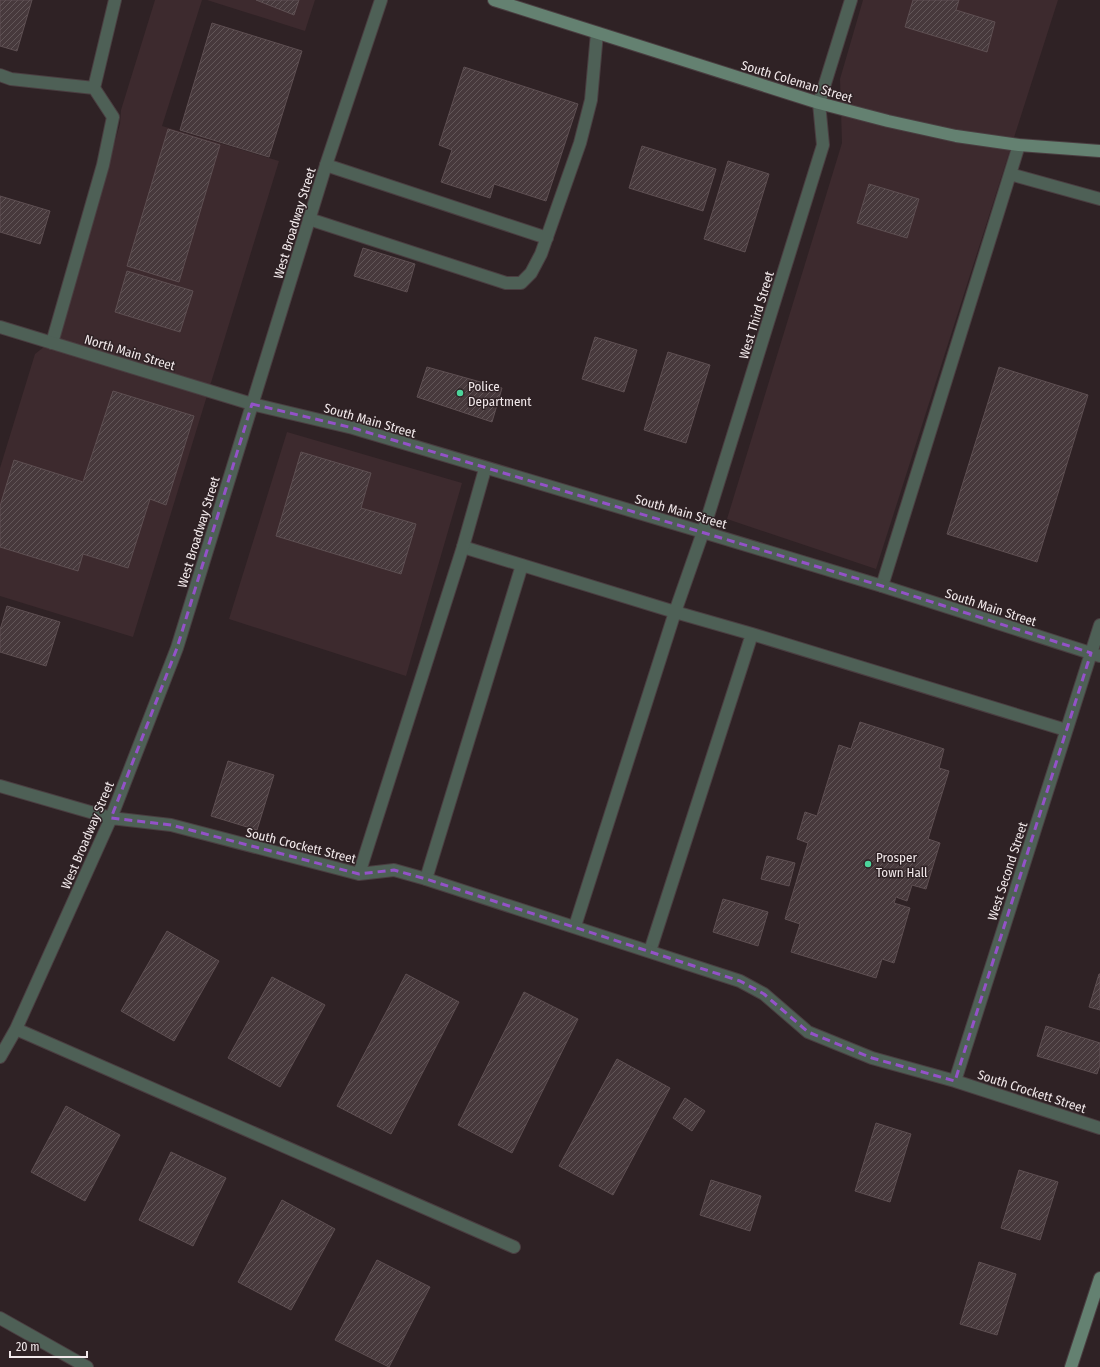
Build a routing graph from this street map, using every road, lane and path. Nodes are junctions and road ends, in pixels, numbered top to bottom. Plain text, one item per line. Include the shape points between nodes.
1 (115, 0) edge
2 (381, 0) edge
3 (494, 0) edge
4 (851, 0) edge
5 (597, 33) junction
6 (0, 76) edge
7 (94, 88) junction
8 (819, 103) junction
9 (1019, 145) junction
10 (1100, 150) edge
11 (326, 165) junction
12 (1010, 174) junction
13 (1100, 198) edge
14 (310, 219) junction
15 (547, 238) junction
16 (0, 327) edge
17 (52, 343) junction
18 (252, 404) junction
19 (485, 469) junction
20 (703, 532) junction
21 (463, 547) junction
22 (522, 565) junction
23 (882, 586) junction
24 (675, 612) junction
25 (1100, 625) edge
26 (752, 634) junction
27 (1095, 655) edge
28 (1066, 730) junction
29 (0, 786) edge
30 (111, 818) junction
31 (359, 874) junction
32 (426, 879) junction
33 (574, 926) junction
34 (650, 951) junction
35 (16, 1029) junction
36 (0, 1057) edge
37 (955, 1081) junction
38 (1100, 1128) edge
39 (514, 1247) dead end
40 (1100, 1278) edge
41 (0, 1318) edge
42 (88, 1367) edge
43 (1071, 1367) edge

1 - 7 street
2 - 11 street, West Broadway Street
3 - 5 street, South Coleman Street
4 - 8 street
5 - 8 street, South Coleman Street
5 - 15 street via 591,100 580,144
6 - 7 street
7 - 17 street via 113,117 103,165
8 - 9 street, South Coleman Street via 956,136
8 - 20 street, West Third Street via 823,145
9 - 10 street, South Coleman Street
9 - 12 street
11 - 14 street, West Broadway Street
11 - 15 street
12 - 13 street
12 - 23 street
14 - 15 street via 506,283 521,283 531,273
14 - 18 street, West Broadway Street
16 - 17 street, North Main Street
17 - 18 street, North Main Street
18 - 19 street, South Main Street via 353,428
18 - 30 street, West Broadway Street via 177,648
19 - 20 street, South Main Street
19 - 21 street
20 - 23 street, South Main Street
20 - 24 street, West Third Street
21 - 22 street
21 - 31 street
22 - 24 street
22 - 32 street
23 - 27 street, South Main Street
24 - 26 street
24 - 33 street, West Third Street
25 - 27 street, West Second Street
26 - 28 street
26 - 34 street
27 - 28 street, West Second Street
28 - 37 street, West Second Street
29 - 30 street, South Crockett Street
30 - 31 street, South Crockett Street via 171,825
30 - 35 street, West Broadway Street
31 - 32 street, South Crockett Street via 394,870
32 - 33 street, South Crockett Street
33 - 34 street, South Crockett Street
34 - 37 street, South Crockett Street via 740,981 764,994 808,1032 872,1058
35 - 36 street, West Broadway Street
35 - 39 street
37 - 38 street, South Crockett Street
40 - 43 street
41 - 42 street

